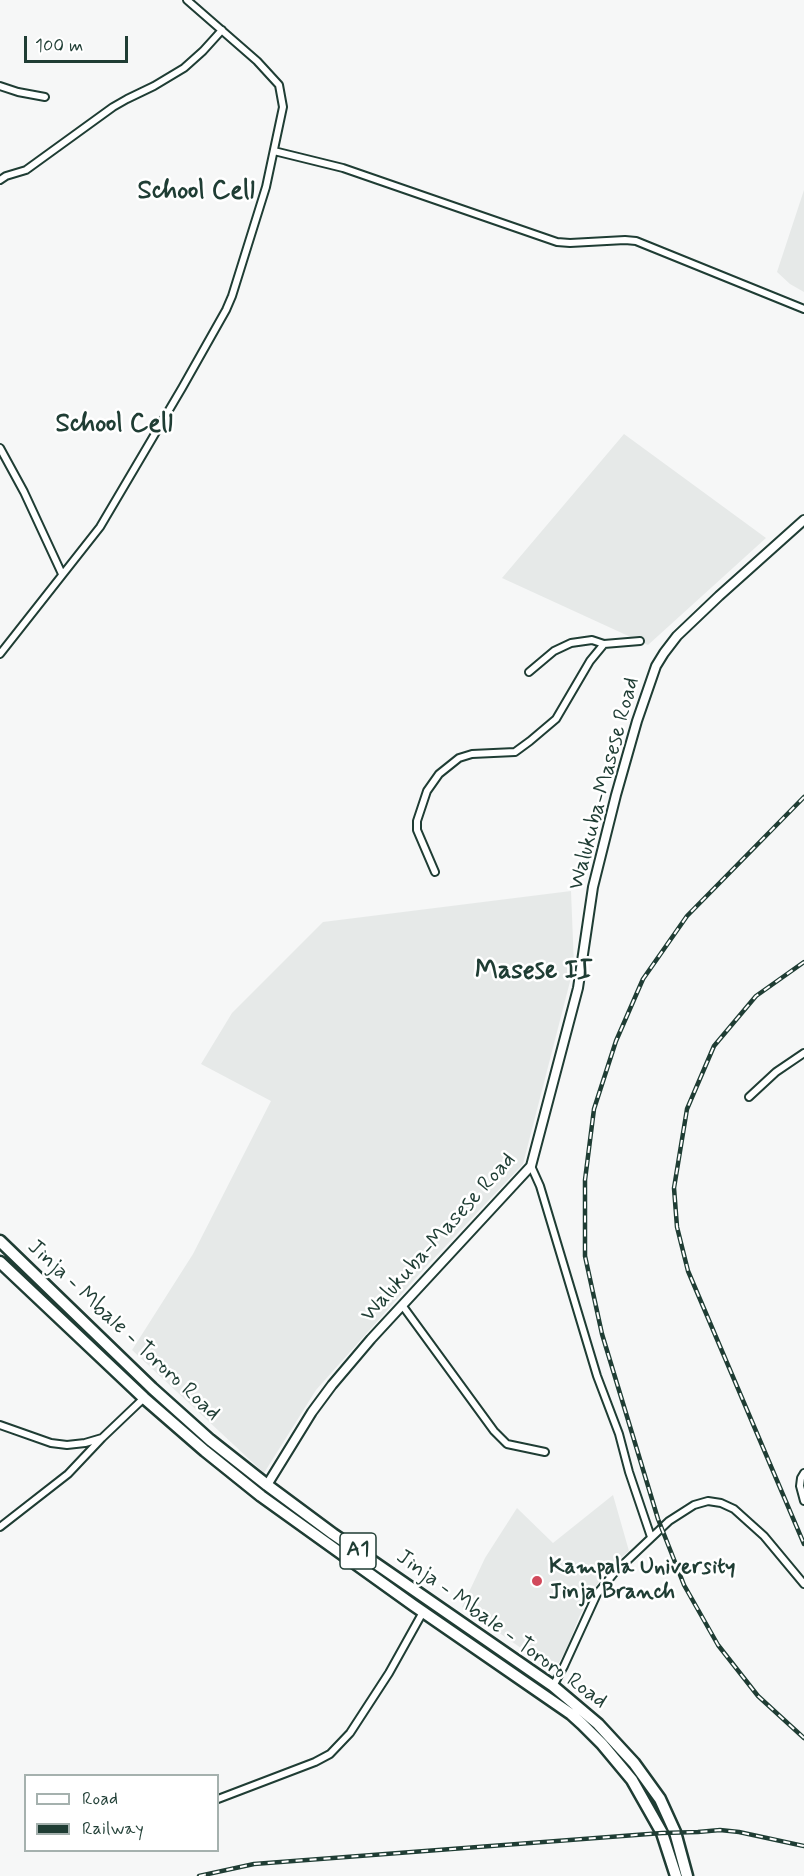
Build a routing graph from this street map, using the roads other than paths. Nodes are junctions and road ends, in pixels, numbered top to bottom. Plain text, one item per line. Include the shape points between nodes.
1 (187, 0) edge
2 (222, 30) junction
3 (0, 86) edge
4 (45, 97) dead end
5 (274, 151) junction
6 (0, 180) edge
7 (804, 309) edge
8 (0, 448) edge
9 (804, 520) edge
10 (62, 574) junction
11 (640, 641) dead end
12 (604, 644) junction
13 (0, 654) edge
14 (529, 672) dead end
15 (435, 872) dead end
16 (804, 1053) edge
17 (749, 1097) dead end
18 (531, 1166) junction
19 (0, 1241) edge
20 (0, 1262) edge
21 (402, 1305) junction
22 (144, 1398) junction
23 (0, 1425) edge
24 (102, 1438) junction
25 (545, 1452) dead end
26 (804, 1473) edge
27 (267, 1485) junction
28 (804, 1501) edge
29 (0, 1527) edge
30 (651, 1537) junction
31 (804, 1584) edge
32 (423, 1612) junction
33 (553, 1686) junction
34 (219, 1799) edge
35 (676, 1876) edge
36 (687, 1876) edge

1 - 2 street
2 - 5 street via 279,85 284,108
2 - 6 street via 184,68 113,107 26,170
3 - 4 street
5 - 7 street via 343,168 557,242 636,241
5 - 10 street via 226,310 111,510
8 - 10 street
9 - 18 street, Walukuba-Masese Road via 677,636 657,666 616,795 593,887 578,988
10 - 13 street
11 - 12 street
12 - 14 street via 592,640 571,643 554,651
12 - 15 street via 556,719 530,741 514,752 459,758 439,774 427,791 417,821
16 - 17 street
18 - 21 street, Walukuba-Masese Road
18 - 30 street
19 - 27 highway, Jinja - Mbale - Tororo Road / A1 via 152,1388
20 - 22 highway, Jinja - Mbale - Tororo Road / A1
21 - 25 street via 494,1431 507,1444
21 - 27 street, Walukuba-Masese Road via 312,1412
22 - 24 street
22 - 32 highway, Jinja - Mbale - Tororo Road / A1 via 261,1496
23 - 24 street via 51,1443 85,1443
24 - 29 street via 68,1474
26 - 28 street via 800,1486
27 - 33 highway, Jinja - Mbale - Tororo Road / A1
30 - 31 street via 694,1505 722,1503 764,1536
30 - 33 street via 597,1594
32 - 34 street via 350,1733 330,1754
32 - 35 highway, Jinja - Mbale - Tororo Road / A1 via 571,1714 602,1744 632,1780 662,1833
33 - 36 highway, Jinja - Mbale - Tororo Road / A1 via 598,1724 660,1799 675,1832

